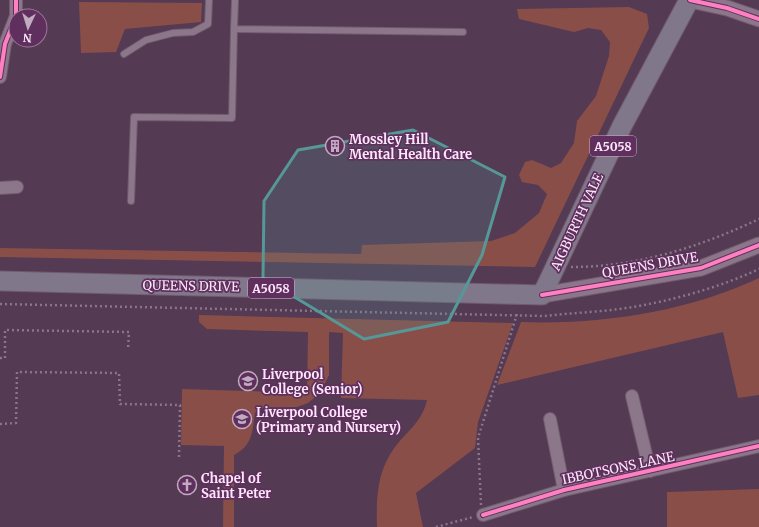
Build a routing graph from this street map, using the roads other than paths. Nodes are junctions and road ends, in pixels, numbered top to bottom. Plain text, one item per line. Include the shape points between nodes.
1 (16, 0) edge
2 (209, 0) edge
3 (235, 0) edge
4 (690, 0) edge
5 (759, 19) edge
6 (234, 29) junction
7 (463, 32) dead end
8 (124, 54) dead end
9 (0, 77) edge
10 (1, 186) edge
11 (18, 186) dead end
12 (131, 201) dead end
13 (759, 245) edge
14 (0, 281) edge
15 (542, 295) junction
16 (632, 396) dead end
17 (550, 419) dead end
18 (759, 446) edge
19 (650, 471) junction
20 (564, 490) junction
21 (483, 514) road end

1 - 9 street via 16,16 5,44
2 - 8 lane via 208,24 193,32 146,40
3 - 6 lane
4 - 5 street via 727,8
4 - 15 main road, AIGBURTH VALE / A5058 via 622,126
6 - 7 lane
6 - 12 lane via 232,118 134,117
10 - 11 street
13 - 15 street, QUEENS DRIVE via 701,268
14 - 15 main road, QUEENS DRIVE / A5058
16 - 19 street
17 - 20 street
18 - 19 street, IBBOTSONS LANE
19 - 20 street, IBBOTSONS LANE
20 - 21 street, IBBOTSONS LANE

